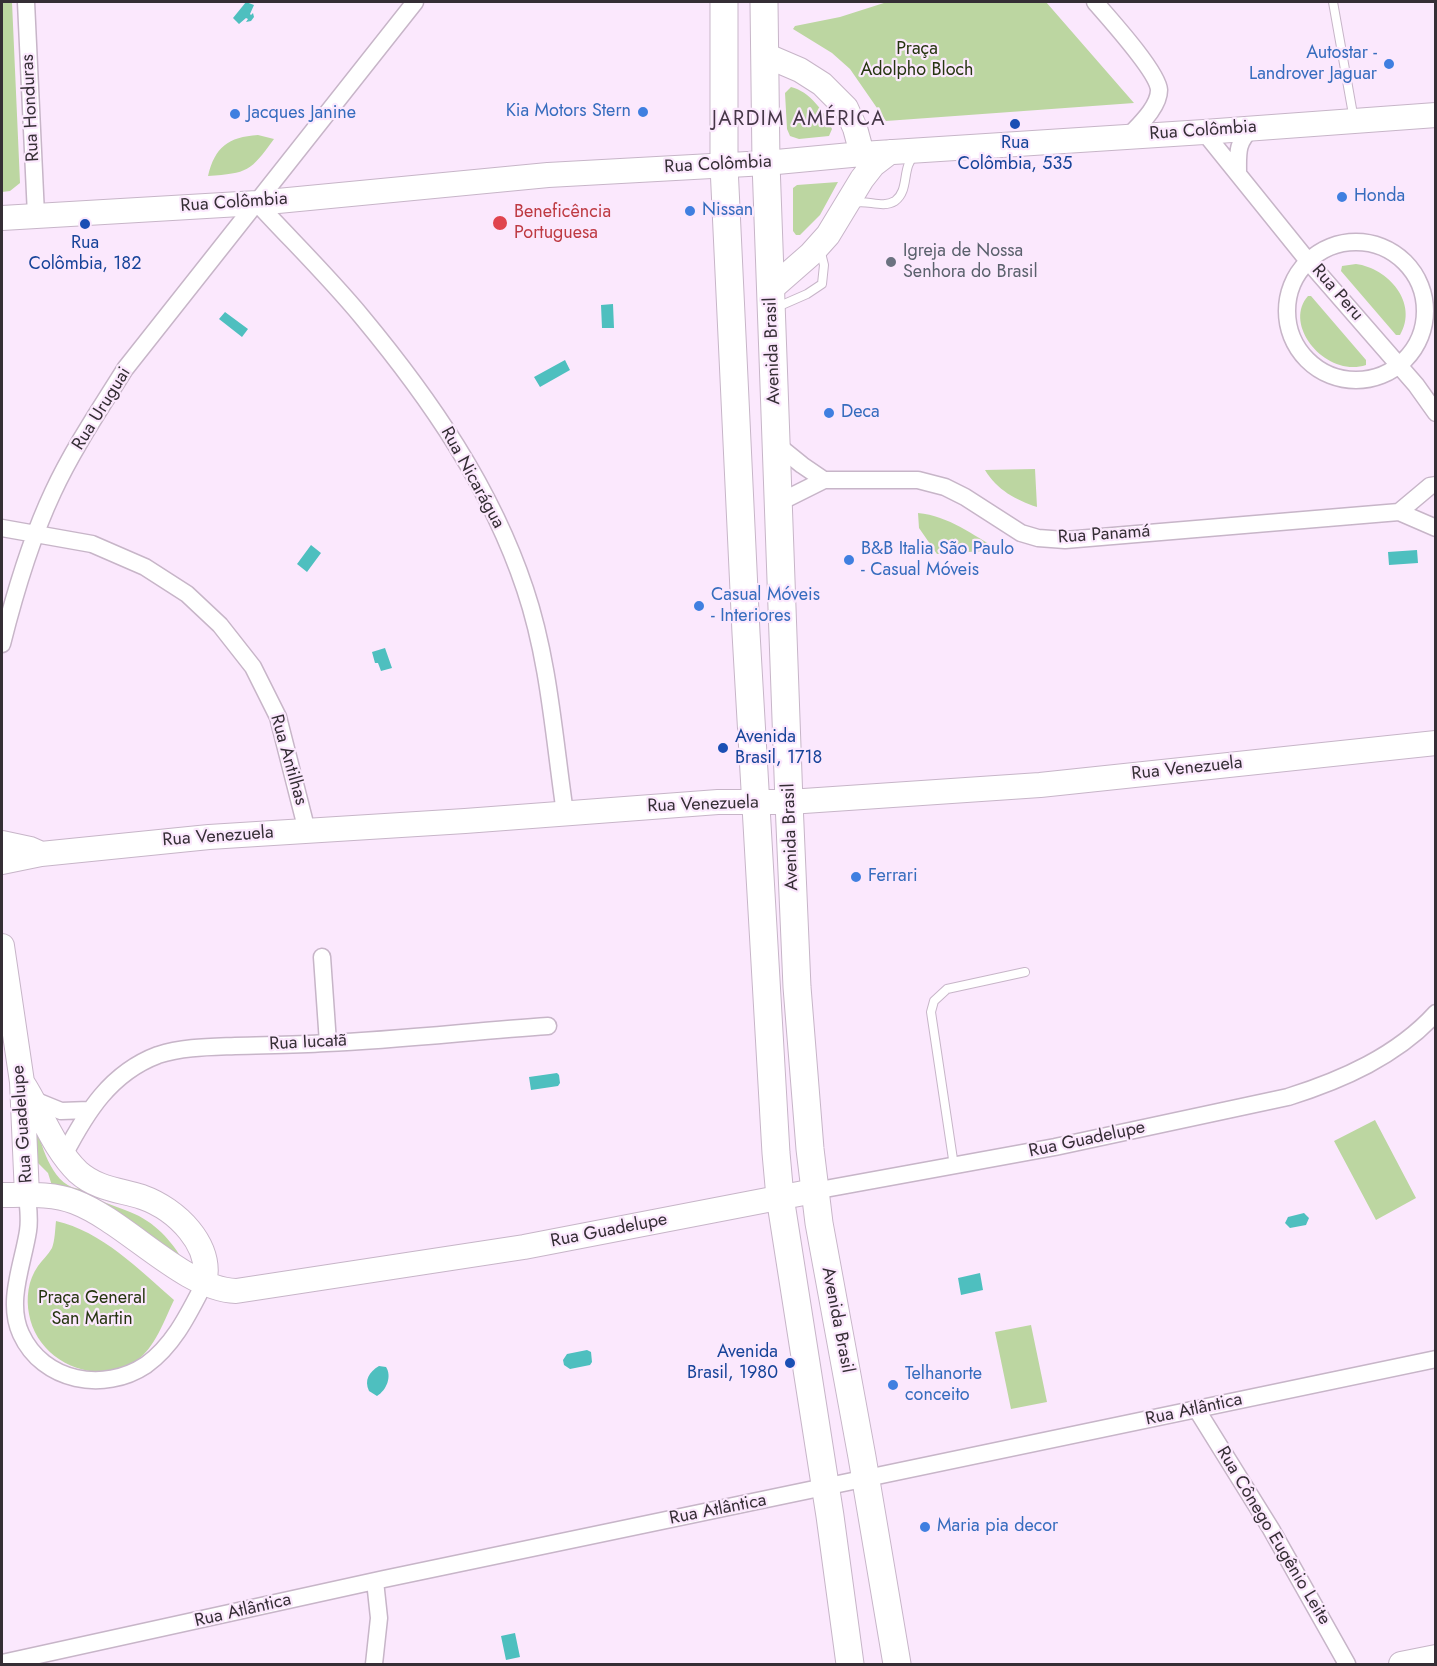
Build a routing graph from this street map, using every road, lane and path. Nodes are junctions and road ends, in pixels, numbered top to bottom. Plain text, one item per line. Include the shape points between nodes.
1 (26, 2) edge
2 (414, 2) edge
3 (713, 2) edge
4 (724, 2) edge
5 (729, 2) edge
6 (764, 2) edge
7 (1095, 2) edge
8 (1332, 2) edge
9 (765, 55) junction
10 (1436, 115) edge
11 (1354, 120) junction
12 (1252, 128) junction
13 (1204, 132) junction
14 (1128, 137) junction
15 (921, 150) junction
16 (890, 152) junction
17 (862, 154) junction
18 (766, 163) junction
19 (724, 166) junction
20 (1238, 174) junction
21 (257, 203) junction
22 (848, 205) junction
23 (36, 215) junction
24 (2, 218) edge
25 (1308, 261) junction
26 (771, 299) junction
27 (1400, 365) junction
28 (1436, 413) edge
29 (776, 444) junction
30 (824, 480) junction
31 (1434, 483) edge
32 (740, 503) junction
33 (778, 503) junction
34 (1399, 512) junction
35 (2, 528) edge
36 (1436, 528) edge
37 (35, 533) junction
38 (2, 644) edge
39 (1436, 742) edge
40 (757, 802) junction
41 (789, 802) junction
42 (565, 813) junction
43 (307, 831) junction
44 (2, 843) edge
45 (41, 854) junction
46 (2, 862) edge
47 (2, 946) edge
48 (322, 957) dead end
49 (1025, 972) dead end
50 (1436, 1013) edge
51 (548, 1026) dead end
52 (328, 1043) junction
53 (28, 1091) junction
54 (88, 1110) junction
55 (64, 1155) junction
56 (954, 1166) junction
57 (814, 1191) junction
58 (27, 1194) junction
59 (2, 1195) edge
60 (780, 1197) junction
61 (204, 1284) junction
62 (1436, 1359) edge
63 (1197, 1410) junction
64 (866, 1479) junction
65 (826, 1488) junction
66 (375, 1581) junction
67 (1436, 1658) edge
68 (2, 1664) edge
69 (374, 1665) edge
70 (850, 1665) edge
71 (897, 1665) edge
72 (1347, 1665) edge
73 (1401, 1665) edge

1 - 23 street, Rua Honduras
2 - 21 street, Rua Uruguai
3 - 4 street
4 - 5 street
4 - 19 main road, Avenida Brasil
6 - 9 main road, Avenida Brasil
7 - 14 street via 1137,53 1159,91 1154,106
8 - 11 lane
9 - 17 street via 822,84 846,108
9 - 18 main road, Avenida Brasil
10 - 11 street, Rua Colômbia
11 - 12 street, Rua Colômbia
12 - 13 street, Rua Colômbia
12 - 20 street via 1242,138 1238,151
13 - 14 street, Rua Colômbia
13 - 20 street, Rua Peru
14 - 15 street, Rua Colômbia
15 - 16 street, Rua Colômbia
15 - 22 lane via 910,159 904,188 897,200 887,205 861,201
16 - 17 street, Rua Colômbia
16 - 22 street via 868,172
17 - 18 street, Rua Colômbia
18 - 19 street, Rua Colômbia
18 - 26 main road, Avenida Brasil
19 - 21 street, Rua Colômbia via 548,175
19 - 32 main road, Avenida Brasil
20 - 25 street, Rua Peru
21 - 23 street, Rua Colômbia
21 - 37 street, Rua Uruguai via 125,369 64,471
21 - 42 street, Rua Nicarágua via 361,316 415,384 490,502 525,589 541,649
22 - 26 street via 819,246
23 - 24 street, Rua Colômbia
25 - 27 street, Rua Peru
25 - 27 street via 1291,287 1287,308 1293,339 1304,357 1320,370 1350,380 1381,376
25 - 27 street via 1328,248 1362,242 1390,251 1412,270 1423,291 1426,315 1415,348
26 - 29 main road, Avenida Brasil
27 - 28 street, Rua Peru
29 - 30 street
29 - 33 main road, Avenida Brasil
30 - 33 street, Rua Panamá
30 - 34 street, Rua Panamá via 918,480 965,497 1021,533 1065,540
31 - 34 street
32 - 33 main road
32 - 40 main road, Avenida Brasil
33 - 41 main road, Avenida Brasil
34 - 36 street, Rua Panamá
35 - 37 street, Rua Antilhas
37 - 38 street, Rua Uruguai
37 - 43 street, Rua Antilhas via 92,544 146,567 187,594 220,625 253,667 278,717
39 - 41 street, Rua Venezuela via 1040,785
40 - 41 street, Rua Venezuela
40 - 42 street, Rua Venezuela
40 - 60 main road, Avenida Brasil
41 - 57 main road, Avenida Brasil via 797,987
42 - 43 street, Rua Venezuela
43 - 45 street, Rua Venezuela
44 - 45 street, Rua Venezuela
45 - 46 street, Rua Venezuela
47 - 53 street, Rua Guadelupe
48 - 52 street
49 - 56 lane via 947,989 934,1001 931,1012
50 - 56 street, Rua Guadelupe via 1384,1056 1298,1094
51 - 52 street, Rua Iucatã
52 - 54 street, Rua Iucatã via 207,1047 157,1056 110,1086
53 - 54 street via 42,1105 61,1111
53 - 55 street
53 - 58 street, Rua Guadelupe
54 - 55 street, Rua Iucatã
55 - 61 street via 94,1183 144,1198 184,1224 205,1259
56 - 57 street, Rua Guadelupe
57 - 60 street, Rua Guadelupe
57 - 64 main road, Avenida Brasil
58 - 59 street
58 - 61 street, Rua Guadelupe via 72,1200 94,1210
58 - 61 street via 29,1228 15,1298 16,1316 21,1334 34,1353 53,1370 73,1379 94,1381 123,1376 146,1365 184,1324
60 - 61 street, Rua Guadelupe via 524,1247 252,1290 229,1291
60 - 65 main road, Avenida Brasil
62 - 63 street, Rua Atlântica
63 - 64 street, Rua Atlântica
63 - 72 street, Rua Cônego Eugênio Leite via 1271,1529
64 - 65 street, Rua Atlântica
64 - 71 main road, Avenida Brasil
65 - 66 street, Rua Atlântica
65 - 70 main road, Avenida Brasil
66 - 68 street, Rua Atlântica
66 - 69 street via 380,1618
67 - 73 street

